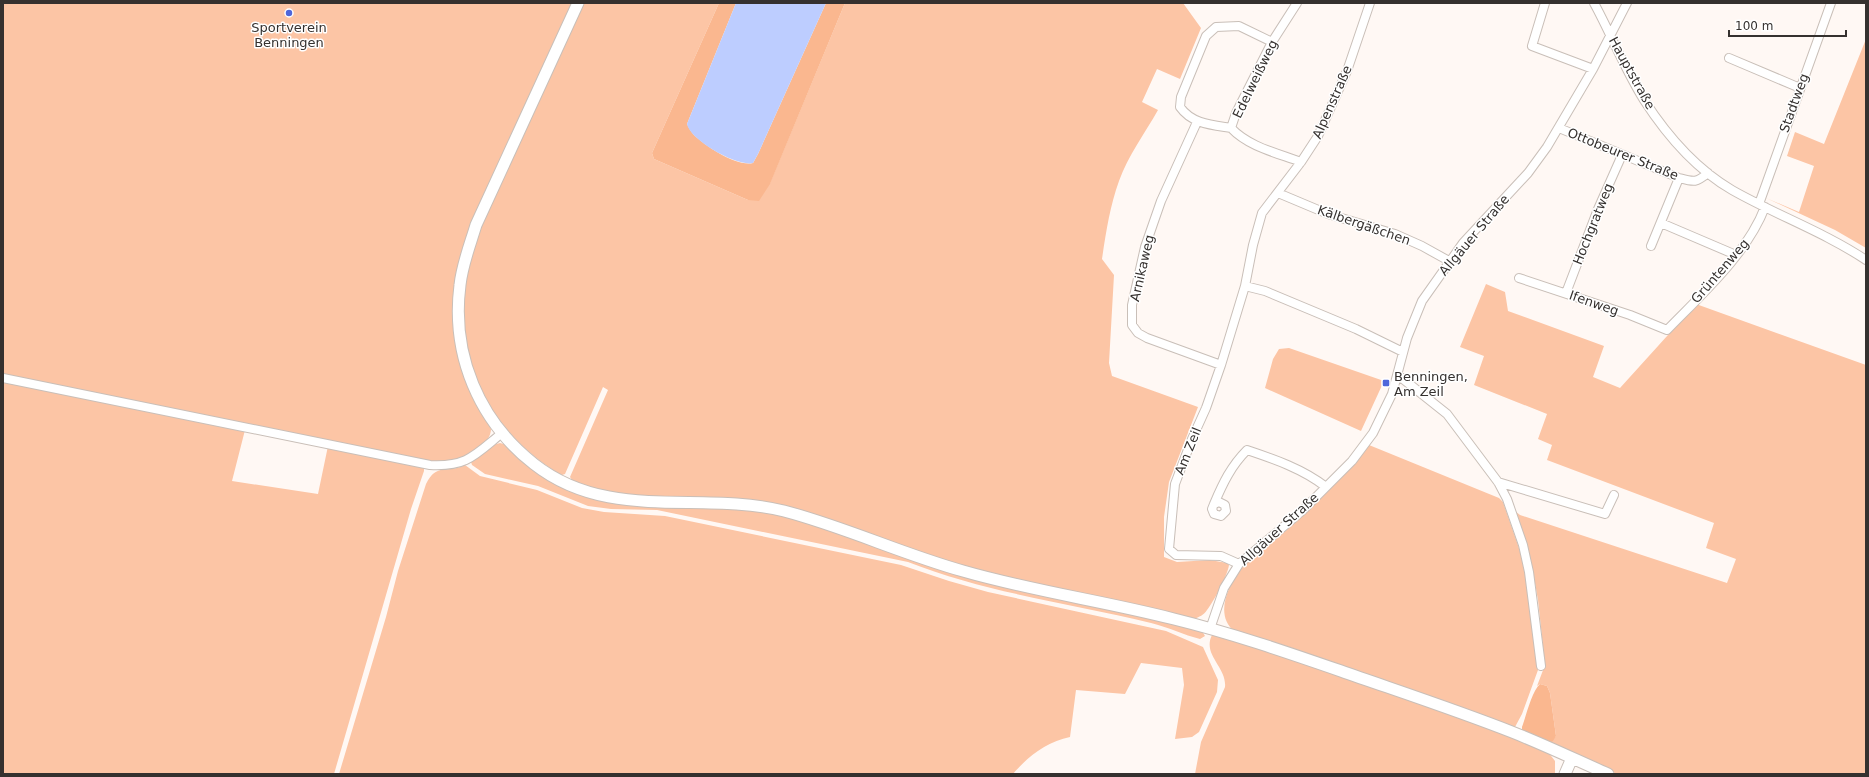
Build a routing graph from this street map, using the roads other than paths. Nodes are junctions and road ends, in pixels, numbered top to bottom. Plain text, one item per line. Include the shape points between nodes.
1 (578, 3) edge
2 (1296, 3) edge
3 (1370, 3) edge
4 (1545, 3) edge
5 (1594, 3) edge
6 (1627, 3) edge
7 (1831, 3) edge
8 (1611, 33) junction
9 (1272, 42) junction
10 (1729, 58) dead end
11 (1593, 70) junction
12 (1800, 88) junction
13 (1197, 122) junction
14 (1231, 128) junction
15 (1559, 128) junction
16 (1622, 155) junction
17 (1301, 162) junction
18 (1708, 173) junction
19 (1679, 178) junction
20 (1278, 193) junction
21 (1762, 205) junction
22 (1661, 223) junction
23 (1651, 246) dead end
24 (1736, 255) junction
25 (1866, 260) edge
26 (1449, 261) junction
27 (1520, 278) dead end
28 (1245, 286) junction
29 (1566, 293) junction
30 (1667, 330) joint
31 (1403, 352) junction
32 (1221, 365) junction
33 (1398, 375) junction
34 (3, 378) edge
35 (502, 432) junction
36 (1498, 482) junction
37 (1326, 487) junction
38 (1614, 495) dead end
39 (1214, 504) dead end
40 (1239, 564) junction
41 (1210, 629) junction
42 (1541, 666) dead end
43 (1572, 758) junction
44 (1565, 774) edge
45 (1608, 774) edge

1 - 35 street via 476,225 460,282 458,324 468,374 480,400
2 - 9 street, Edelweißweg
3 - 17 street, Alpenstraße via 1347,71 1318,136
4 - 11 street via 1532,46
5 - 8 street, Hauptstraße
6 - 8 street, Allgäuer Straße
7 - 12 street, Stadtweg
8 - 11 street, Allgäuer Straße
8 - 18 street, Hauptstraße via 1644,99 1674,141
9 - 13 street via 1239,26 1216,27 1206,36 1181,96 1180,108 1185,115
9 - 14 street, Edelweißweg
10 - 12 street
11 - 15 street, Allgäuer Straße
12 - 21 street, Stadtweg
13 - 14 street
13 - 32 street, Arnikaweg via 1160,201 1145,247 1132,305 1132,325 1138,333 1147,338
14 - 17 street, Edelweißweg via 1240,138 1250,143
15 - 16 street, Ottobeurer Straße
15 - 26 street, Allgäuer Straße via 1531,168
16 - 19 street, Ottobeurer Straße
16 - 29 street, Hochgratweg
17 - 20 street, Alpenstraße
18 - 19 street, Ottobeurer Straße via 1693,182
18 - 21 street, Hauptstraße via 1731,189
19 - 22 street
20 - 26 street, Kälbergäßchen via 1328,214 1395,234
20 - 28 street, Am Zeil via 1262,213
21 - 24 street, Grüntenweg via 1758,224
21 - 25 street, Hauptstraße via 1831,239
22 - 23 street
22 - 24 street
24 - 30 street, Grüntenweg
26 - 31 street, Allgäuer Straße via 1416,312
27 - 29 street, Ifenweg
28 - 31 street via 1266,291
28 - 32 street, Am Zeil
29 - 30 street, Ifenweg
31 - 33 street, Allgäuer Straße
32 - 40 street, Am Zeil via 1175,484 1169,549 1176,555 1221,556
33 - 36 street via 1447,414
33 - 37 street, Allgäuer Straße via 1388,405 1373,433 1352,461
34 - 35 street via 430,465 457,464 467,460
35 - 41 street via 534,464 551,475 601,496 644,502 738,503 780,510 960,571 1147,612
36 - 38 street via 1605,514
36 - 42 street via 1507,499 1523,545 1534,598
37 - 39 street via 1316,479 1276,460 1247,450 1234,462
37 - 40 street, Allgäuer Straße via 1285,526
40 - 41 street, Allgäuer Straße via 1224,588
41 - 43 street via 1292,654 1460,712
43 - 44 street
43 - 45 street

